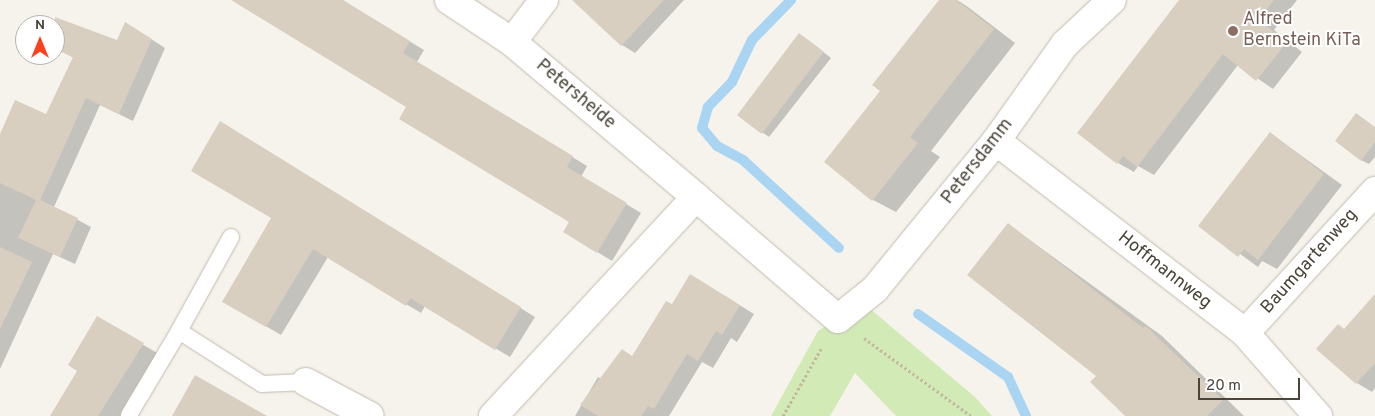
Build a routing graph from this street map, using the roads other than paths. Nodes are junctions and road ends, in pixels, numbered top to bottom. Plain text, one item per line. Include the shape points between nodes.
1 (449, 0) edge
2 (544, 0) edge
3 (1112, 0) edge
4 (512, 42) junction
5 (996, 141) junction
6 (1375, 191) edge
7 (696, 197) junction
8 (231, 237) dead end
9 (838, 319) joint
10 (179, 331) junction
11 (1245, 333) junction
12 (306, 382) joint
13 (129, 415) edge
14 (370, 416) edge
15 (493, 416) edge
16 (1318, 416) edge

1 - 4 street, Petersheide
2 - 4 street
3 - 5 street, Petersdamm via 1065,44
4 - 7 street, Petersheide
5 - 9 street, Petersdamm via 875,289
5 - 11 street, Hoffmannweg
6 - 11 street, Baumgartenweg
7 - 9 street, Petersheide
7 - 15 street
8 - 10 lane
10 - 12 lane via 262,384
10 - 13 lane
11 - 16 street, Hoffmannweg
12 - 14 street

